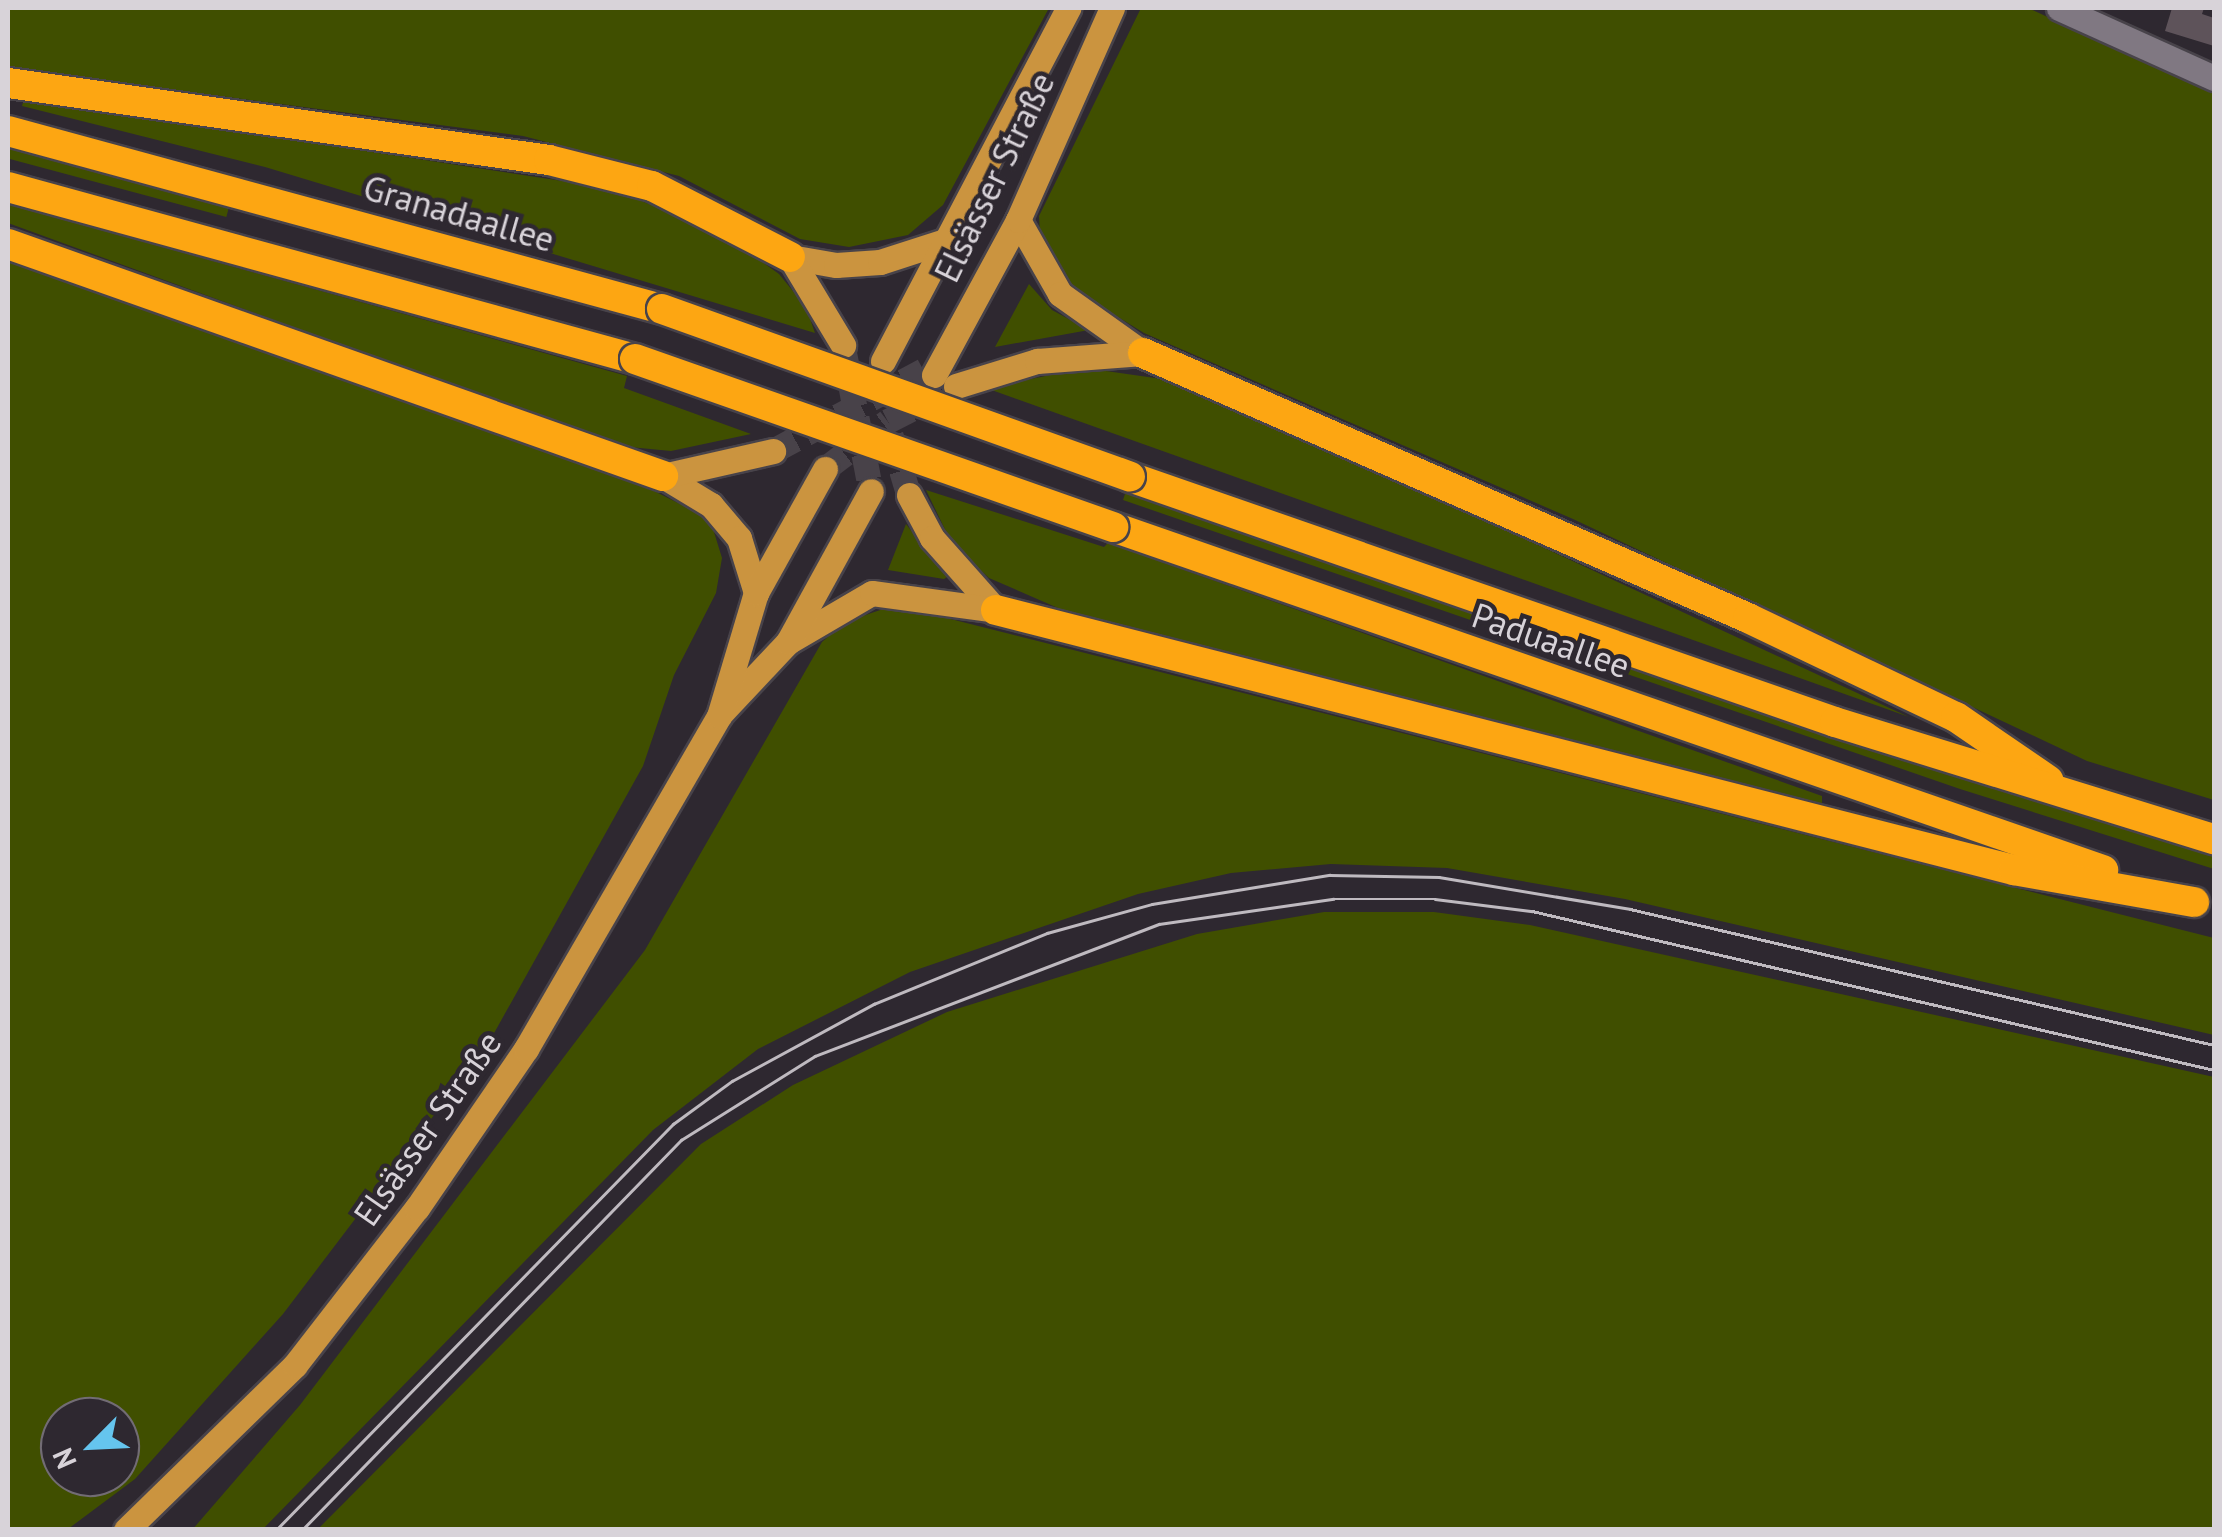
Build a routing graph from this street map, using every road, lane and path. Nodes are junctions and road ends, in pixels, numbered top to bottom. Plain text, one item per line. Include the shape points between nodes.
1 (1068, 8) edge
2 (1112, 8) edge
3 (2059, 8) edge
4 (2214, 78) edge
5 (8, 83) edge
6 (8, 131) edge
7 (8, 187) edge
8 (1018, 220) junction
9 (948, 240) junction
10 (8, 244) edge
11 (790, 257) junction
12 (842, 345) tunnel mouth
13 (1143, 353) junction
14 (883, 361) dead end
15 (882, 392) joint
16 (773, 451) tunnel mouth
17 (825, 469) tunnel mouth
18 (663, 476) junction
19 (871, 491) tunnel mouth
20 (909, 495) tunnel mouth
21 (756, 593) junction
22 (996, 610) junction
23 (788, 642) junction
24 (719, 716) junction
25 (2075, 799) junction
26 (2214, 839) edge
27 (2204, 904) edge
28 (126, 1530) edge

1 - 9 main road, Elsässer Straße
2 - 8 main road, Elsässer Straße
3 - 4 street
5 - 11 highway via 549,160 652,186
6 - 15 highway, Granadaallee, bridge via 662,309
7 - 27 highway, Paduaallee, bridge via 635,359
8 - 13 main road via 1060,294
8 - 13 main road, Elsässer Straße via 940,371
9 - 11 main road via 880,262 836,265
9 - 14 main road, Elsässer Straße
10 - 18 highway
11 - 12 main road
13 - 25 highway via 1305,418 1956,717
15 - 25 highway, Paduaallee, bridge
16 - 18 main road
17 - 21 main road, Elsässer Straße
18 - 21 main road via 711,505 740,538
19 - 23 main road, Elsässer Straße
20 - 22 main road via 932,538
21 - 24 main road, Elsässer Straße
22 - 23 main road via 872,592
22 - 27 highway via 2014,870
23 - 24 main road, Elsässer Straße
24 - 28 main road, Elsässer Straße via 526,1049 417,1208 295,1365
25 - 26 highway, Paduaallee

